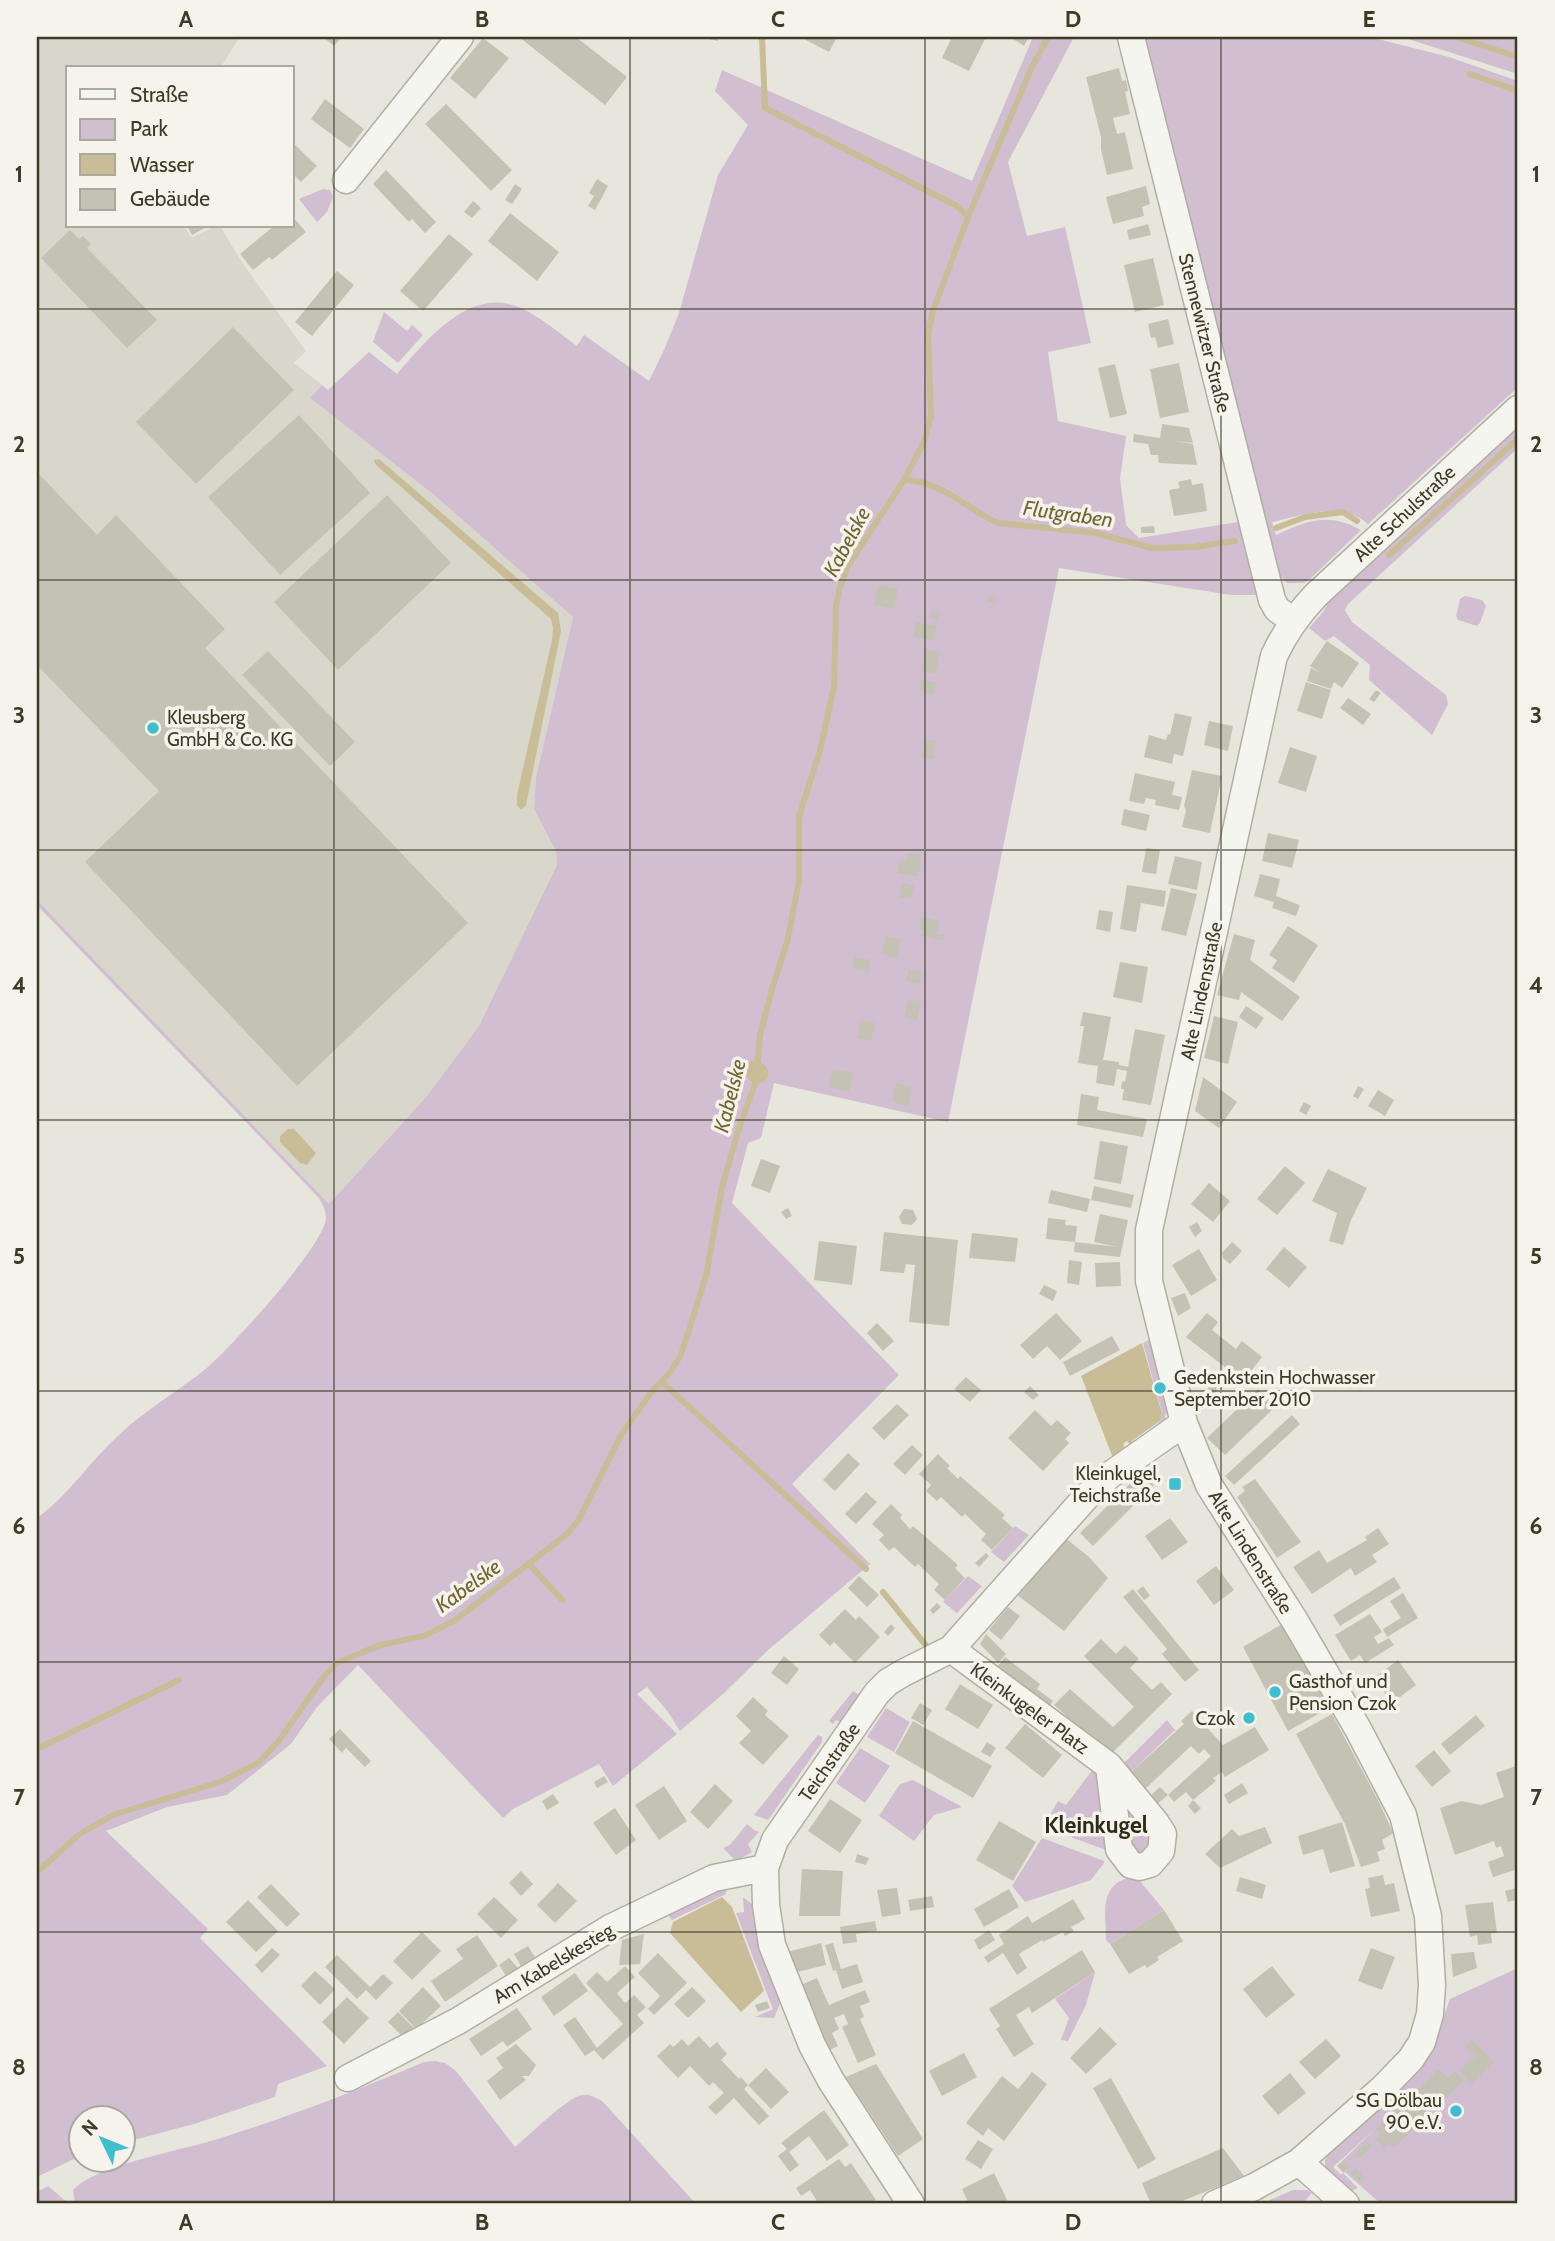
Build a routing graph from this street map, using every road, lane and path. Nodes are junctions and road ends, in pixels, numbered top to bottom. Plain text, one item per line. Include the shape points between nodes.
1 (460, 37) edge
2 (1131, 37) edge
3 (346, 180) dead end
4 (1518, 409) edge
5 (1293, 621) junction
6 (1184, 1423) junction
7 (951, 1649) junction
8 (1108, 1766) dead end
9 (765, 1868) junction
10 (348, 2078) dead end
11 (1299, 2162) junction
12 (911, 2204) edge
13 (1215, 2204) edge
14 (1346, 2204) edge

1 - 3 street
2 - 5 street, Stennewitzer Straße via 1272,600
4 - 5 street, Alte Schulstraße
5 - 6 street, Alte Lindenstraße via 1274,656 1149,1230 1149,1281
6 - 7 street, Teichstraße via 1087,1496
6 - 11 street, Alte Lindenstraße via 1209,1485 1295,1621 1403,1815 1428,1916 1431,2002 1422,2042 1382,2089
7 - 8 street, Kleinkugeler Platz
7 - 9 street, Teichstraße via 903,1673 877,1693 775,1840
9 - 10 street, Am Kabelskesteg via 714,1878 610,1928 458,2021
9 - 12 street, Teichstraße via 772,1945 803,2023 830,2079
11 - 13 street, Alte Lindenstraße
11 - 14 street

